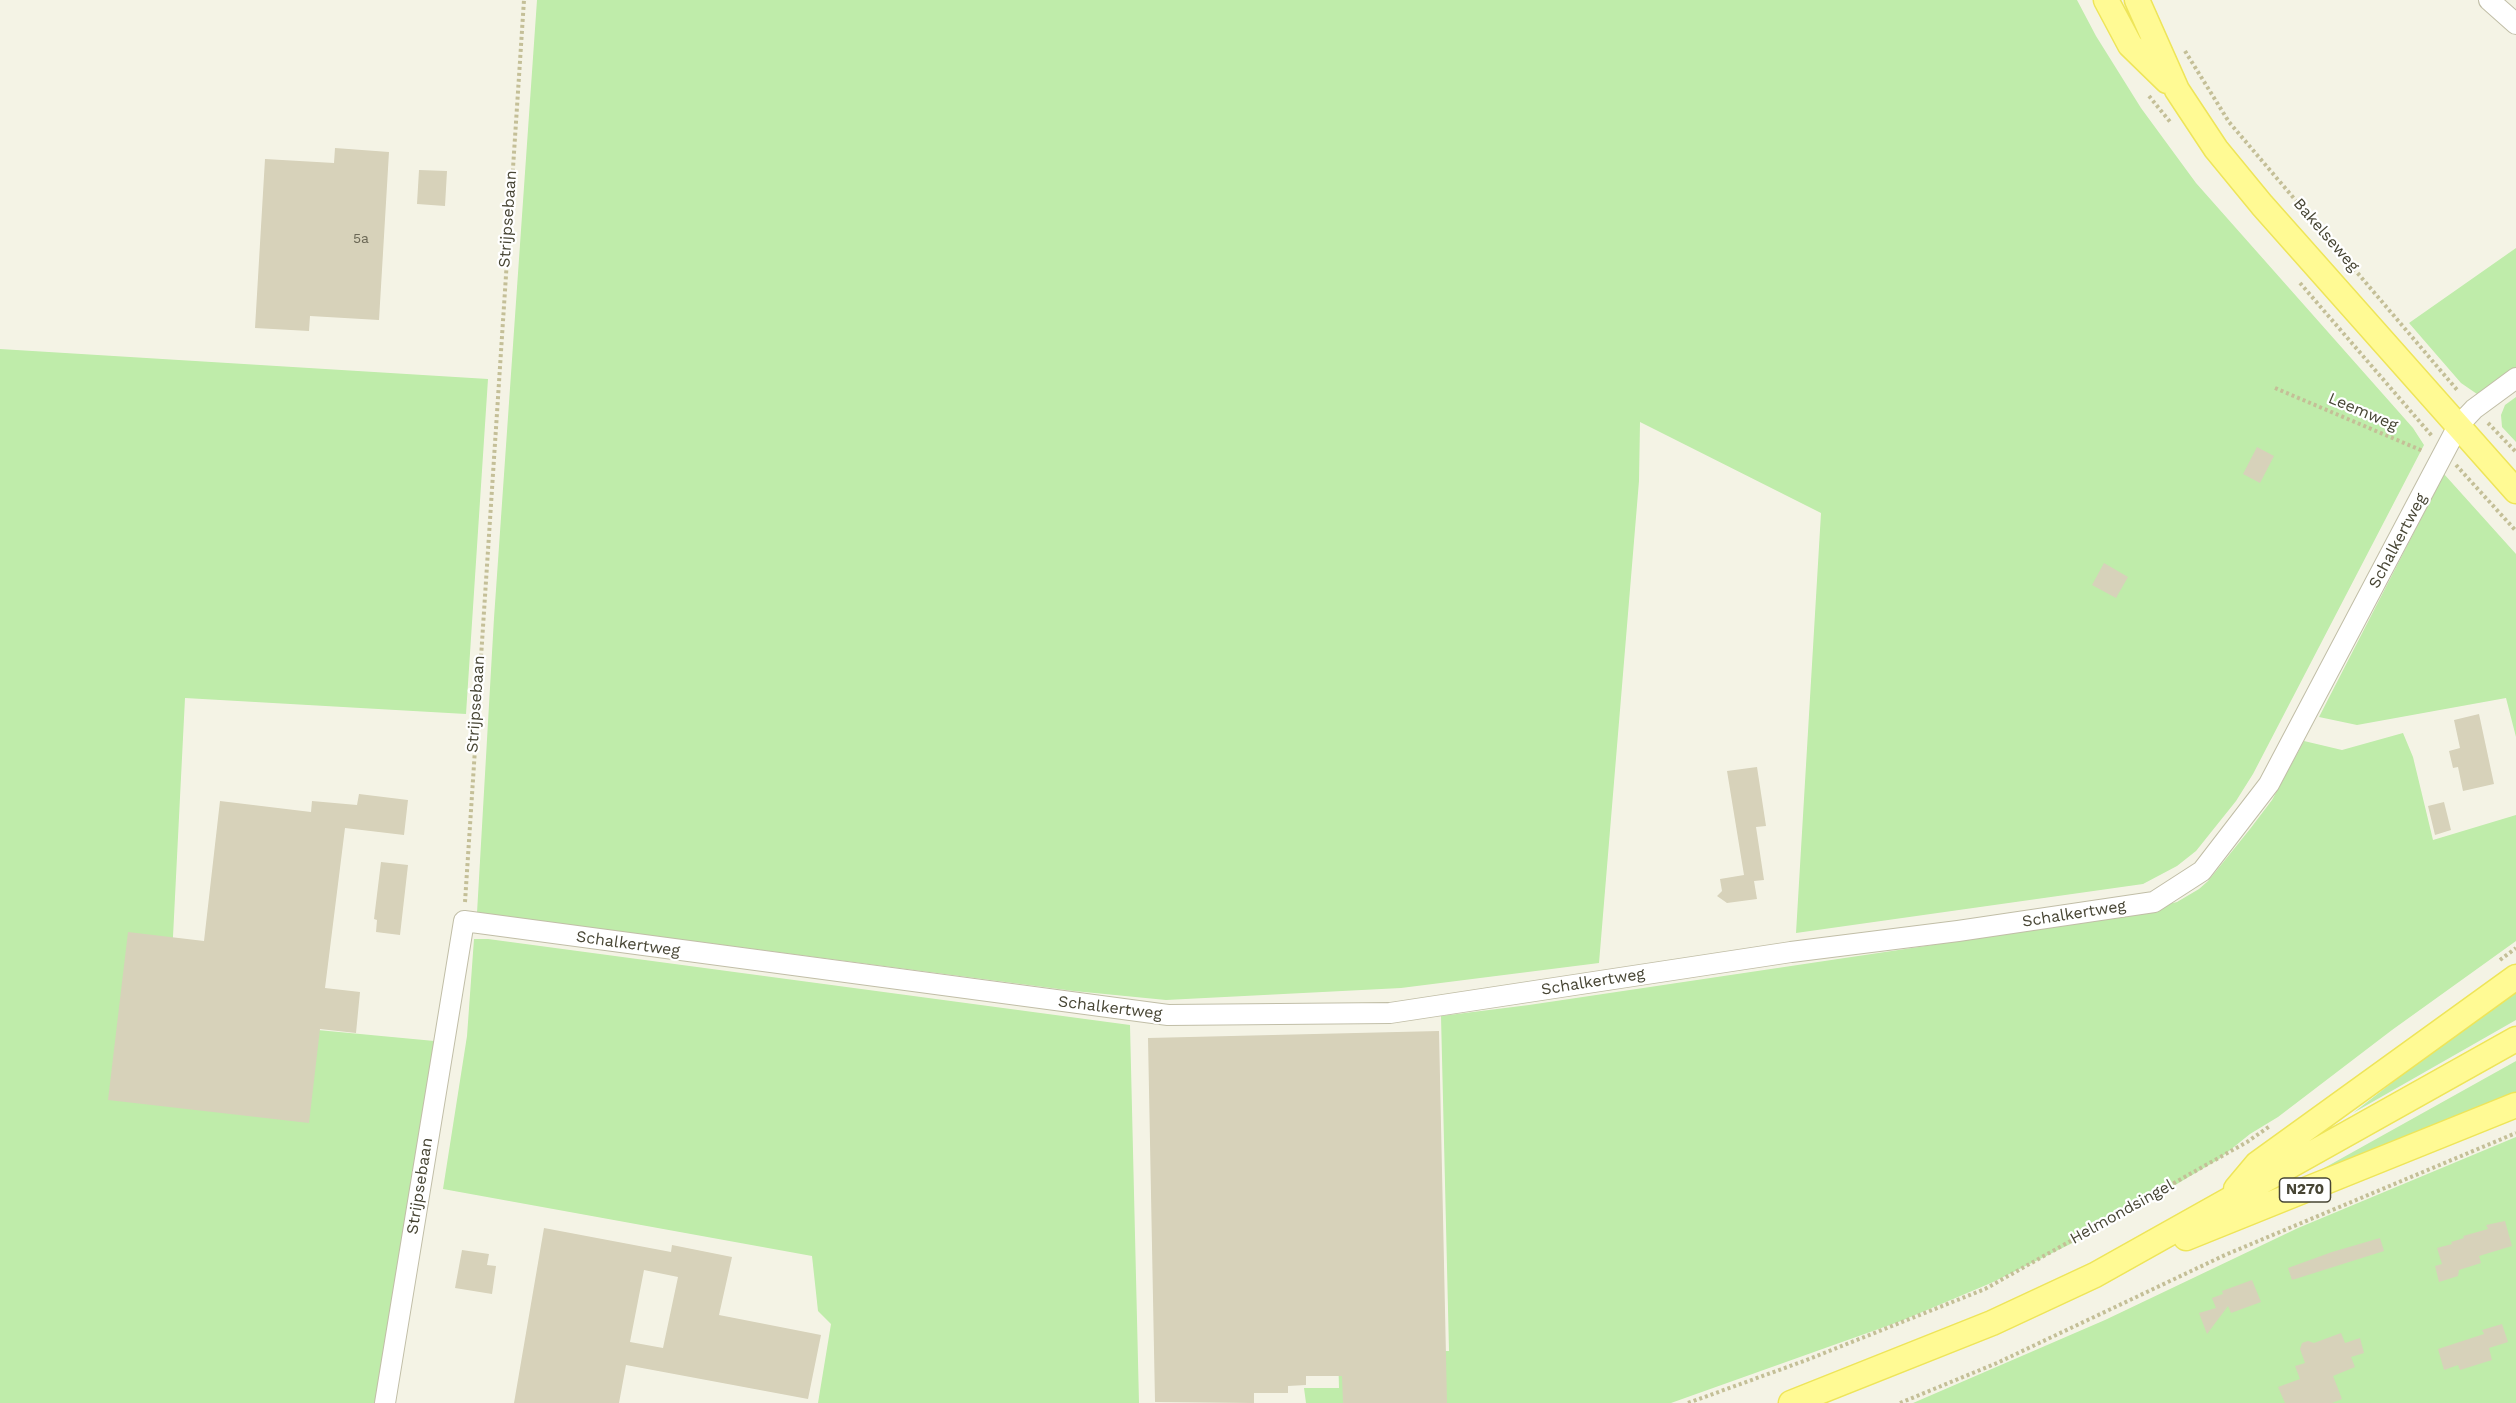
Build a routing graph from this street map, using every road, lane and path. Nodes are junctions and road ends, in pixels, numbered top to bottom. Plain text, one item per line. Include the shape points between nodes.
1 (524, 0) edge
2 (2106, 0) edge
3 (2137, 0) edge
4 (2489, 0) edge
5 (2516, 24) edge
6 (2185, 50) dead end
7 (2177, 90) junction
8 (2516, 378) edge
9 (2276, 388) dead end
10 (2466, 417) junction
11 (2516, 452) edge
12 (2441, 458) junction
13 (2516, 491) edge
14 (464, 921) junction
15 (2516, 948) edge
16 (2498, 961) dead end
17 (2516, 977) edge
18 (2516, 1039) edge
19 (2516, 1106) edge
20 (2275, 1122) dead end
21 (2516, 1133) edge
22 (2224, 1202) junction
23 (2095, 1275) junction
24 (385, 1403) edge
25 (1688, 1403) edge
26 (1791, 1403) edge
27 (1900, 1403) edge

1 - 14 path, Strijpsebaan
2 - 7 main road, Bakelseweg via 2130,45
3 - 7 main road, Bakelseweg
4 - 5 street
6 - 10 path, Bakelseweg via 2229,122
7 - 10 main road, Bakelseweg via 2216,148 2262,205
8 - 10 street
9 - 12 path, Leemweg
10 - 11 path, Bakelseweg
10 - 12 street, Schalkertweg
10 - 13 main road, Bakelseweg
12 - 14 street, Schalkertweg via 2269,784 2202,871 2154,902 1390,1013 1168,1015
14 - 24 street, Strijpsebaan
15 - 16 path
17 - 22 main road, N270 via 2257,1164
18 - 22 main road, N270
19 - 23 main road, N270
20 - 25 path, Helmondsingel via 2247,1142 1985,1289
21 - 27 path via 2225,1255 1997,1363
22 - 23 main road, N270
23 - 26 main road, N270 via 1992,1323

